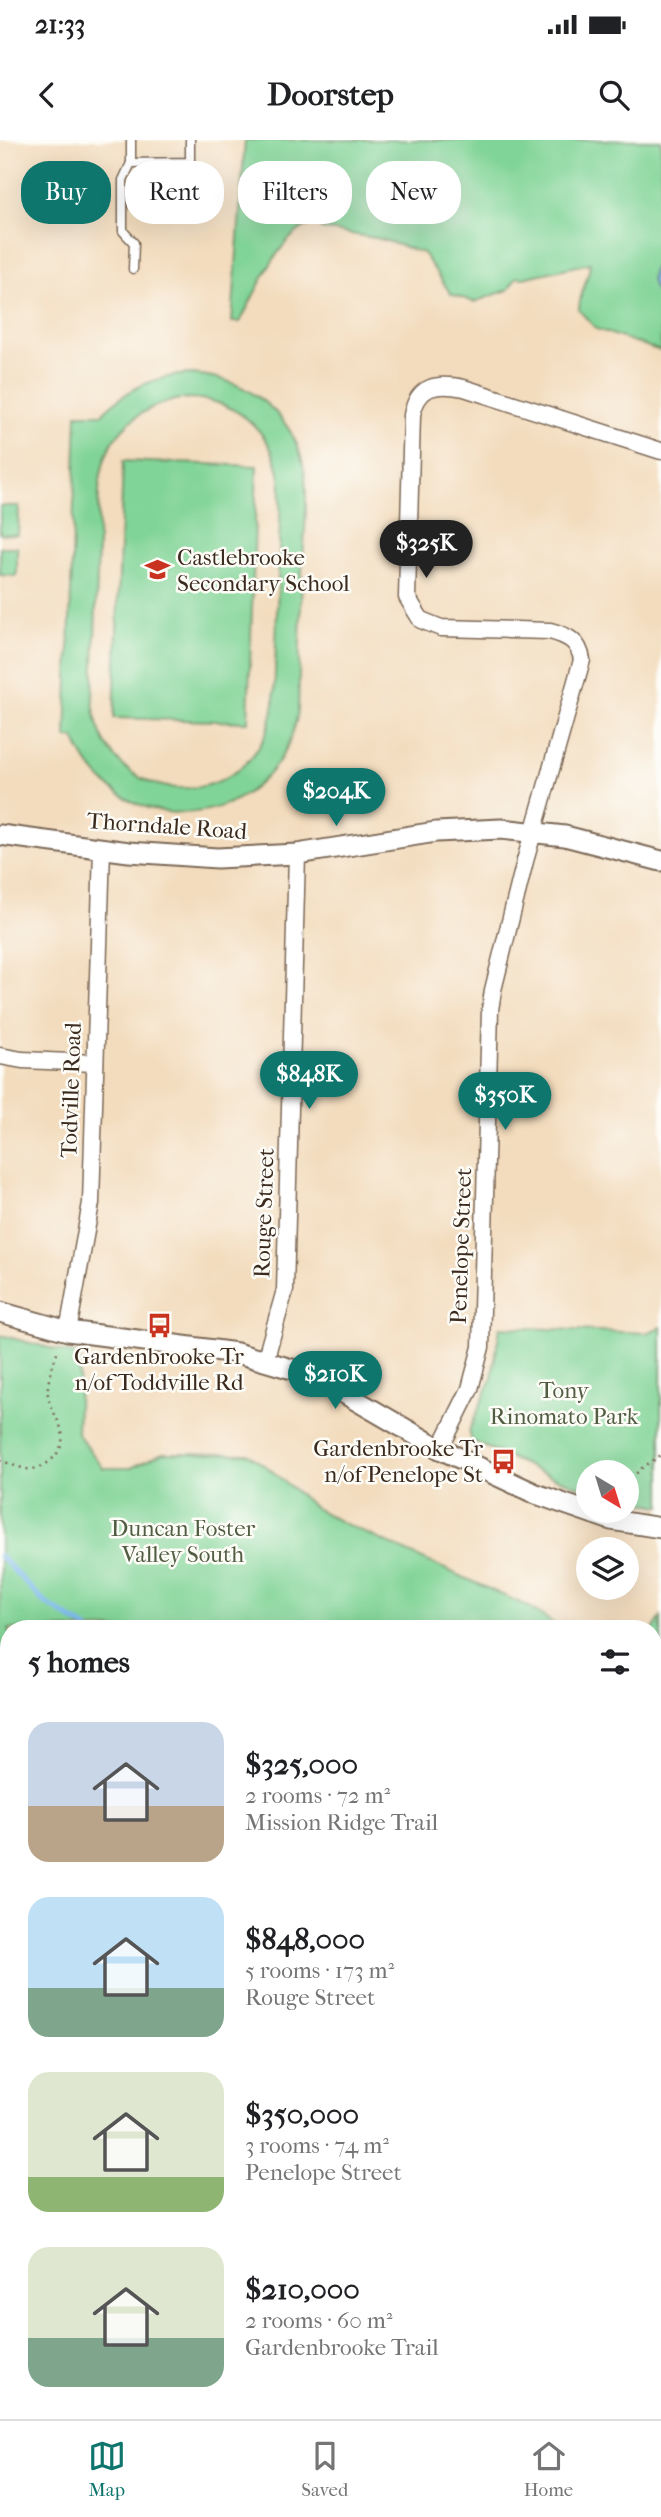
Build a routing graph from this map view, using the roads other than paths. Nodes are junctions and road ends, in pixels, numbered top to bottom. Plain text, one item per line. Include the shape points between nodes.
1 (131, 140) edge
2 (190, 140) edge
3 (131, 161) edge
4 (190, 161) edge
5 (125, 176) edge
6 (133, 269) dead end
7 (661, 451) edge
8 (534, 831) junction
9 (0, 835) edge
10 (102, 849) junction
11 (297, 854) junction
12 (661, 861) edge
13 (0, 1056) edge
14 (95, 1063) junction
15 (0, 1312) edge
16 (68, 1331) junction
17 (265, 1361) junction
18 (440, 1449) junction
19 (661, 1528) edge

1 - 3 lane
2 - 4 lane
5 - 6 lane via 123,231 134,243
7 - 8 street, Penelope Street via 464,388 443,384 423,391 414,403 407,597 414,610 421,620 441,628 550,631 568,636 580,650 582,660
8 - 11 street, Thorndale Road via 436,832
8 - 12 street, Thorndale Road
8 - 18 street, Penelope Street via 490,1010 481,1347 470,1389
9 - 10 street, Thorndale Road
10 - 11 street, Thorndale Road via 217,858
10 - 14 street, Todville Road
11 - 17 street, Rouge Street via 285,1290
13 - 14 street
14 - 16 street, Todville Road via 91,1203
15 - 16 street
16 - 17 street via 237,1353
17 - 18 street via 328,1384
18 - 19 street via 536,1494 611,1520

